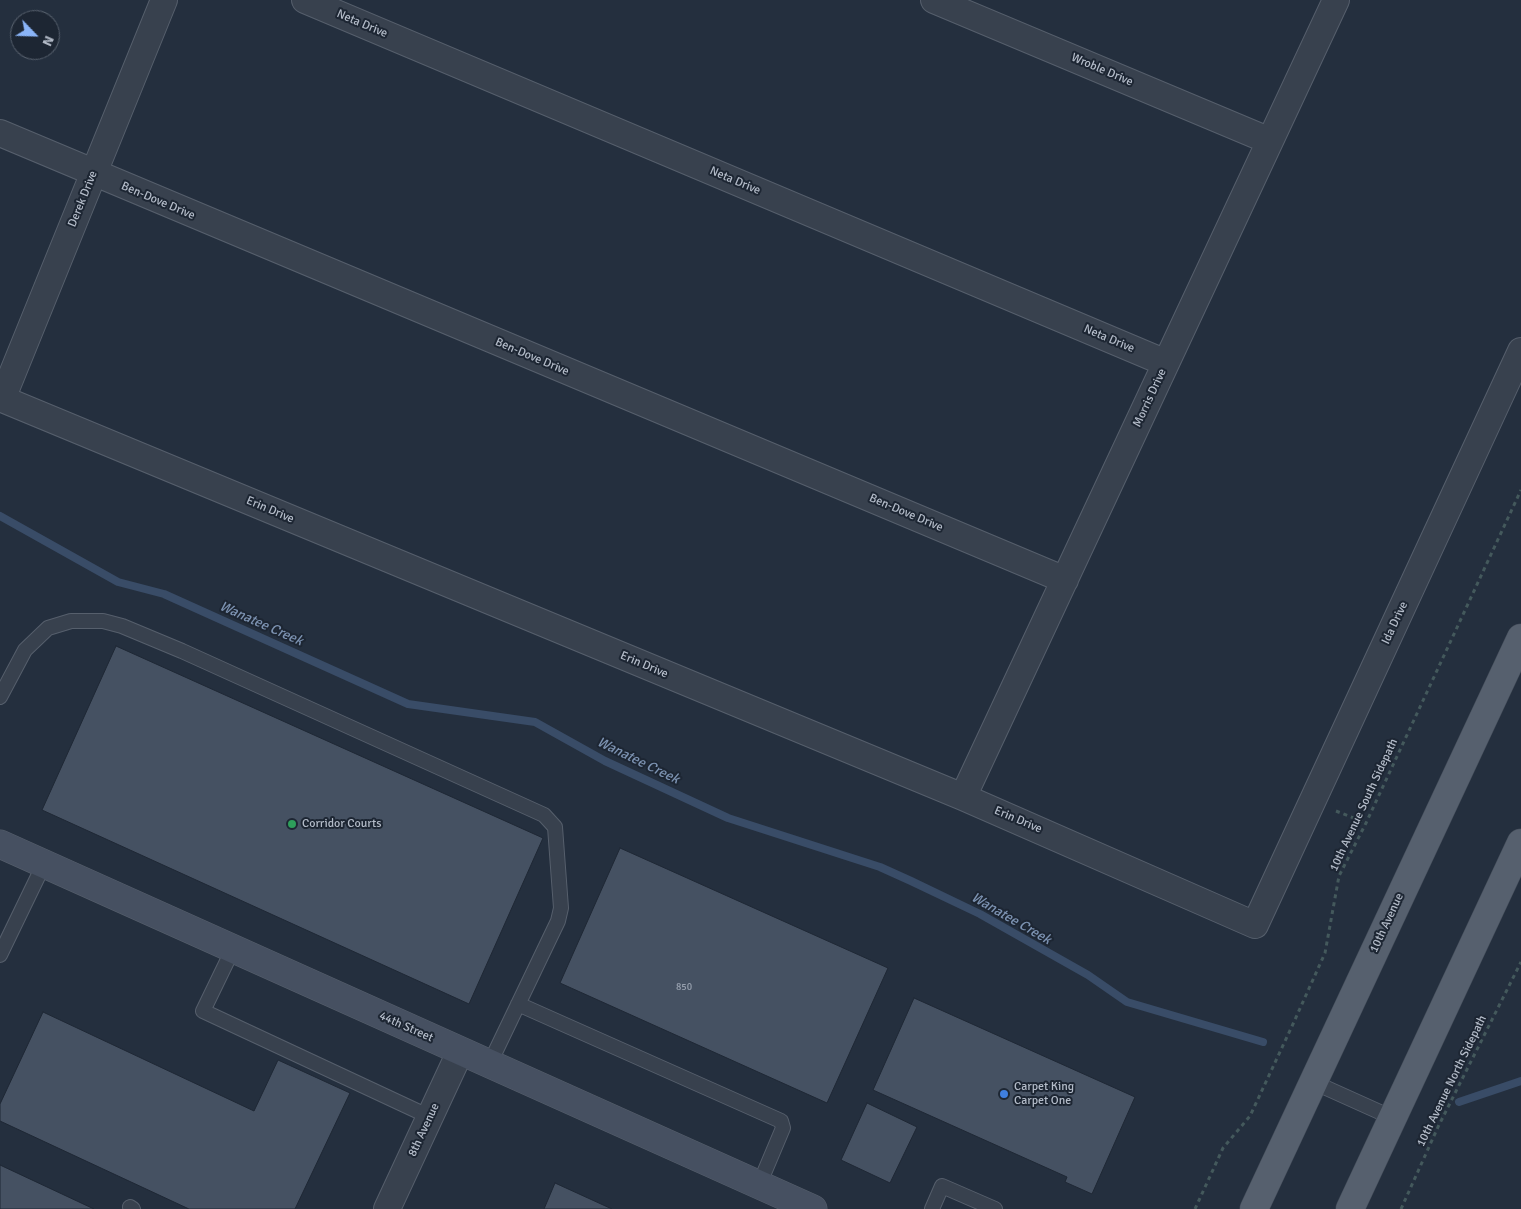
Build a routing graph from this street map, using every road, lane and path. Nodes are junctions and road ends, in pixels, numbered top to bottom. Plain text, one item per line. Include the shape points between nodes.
1 (164, 0) edge
2 (305, 0) edge
3 (934, 0) edge
4 (1336, 0) edge
5 (0, 133) edge
6 (1270, 141) junction
7 (93, 174) junction
8 (1521, 352) edge
9 (1166, 363) junction
10 (1, 398) edge
11 (1521, 490) edge
12 (1065, 580) junction
13 (1521, 638) edge
14 (0, 697) edge
15 (963, 797) junction
16 (1521, 843) edge
17 (0, 844) edge
18 (44, 864) junction
19 (1269, 895) joint
20 (233, 949) junction
21 (0, 954) edge
22 (1521, 962) edge
23 (518, 1004) junction
24 (460, 1052) junction
25 (489, 1065) junction
26 (1313, 1082) junction
27 (430, 1117) junction
28 (1393, 1118) junction
29 (759, 1185) junction
30 (387, 1209) edge
31 (812, 1209) edge
32 (932, 1209) edge
33 (995, 1209) edge
34 (1195, 1209) edge
35 (1254, 1209) edge
36 (1350, 1209) edge
37 (1400, 1209) edge

1 - 7 street, Derek Drive
2 - 9 street, Neta Drive
3 - 6 street, Wroble Drive
4 - 6 street, Morris Drive
5 - 7 street, Ben-Dove Drive
6 - 9 street, Morris Drive
7 - 10 street, Derek Drive
7 - 12 street, Ben-Dove Drive
8 - 19 street, Ida Drive
9 - 12 street, Morris Drive
10 - 15 street, Erin Drive
11 - 34 path, 10th Avenue South Sidepath via 1339,876 1325,954 1250,1116 1223,1148
12 - 15 street, Morris Drive
13 - 26 main road, 10th Avenue
14 - 23 lane via 25,650 48,628 71,621 104,621 182,651 544,815 554,827 561,908 558,921
15 - 19 street, Erin Drive via 1255,925
16 - 28 main road
17 - 18 street, 44th Street
18 - 20 street, 44th Street
18 - 21 lane
20 - 24 street, 44th Street
20 - 27 lane via 203,1011
22 - 37 path, 10th Avenue North Sidepath
23 - 25 lane
23 - 29 lane via 780,1121 783,1128
24 - 25 street, 44th Street
24 - 27 street, 8th Avenue
25 - 29 street, 44th Street
26 - 28 lane
26 - 35 main road, 10th Avenue
27 - 30 street, 8th Avenue
28 - 36 main road
29 - 31 street, 44th Street
32 - 33 lane via 942,1186

